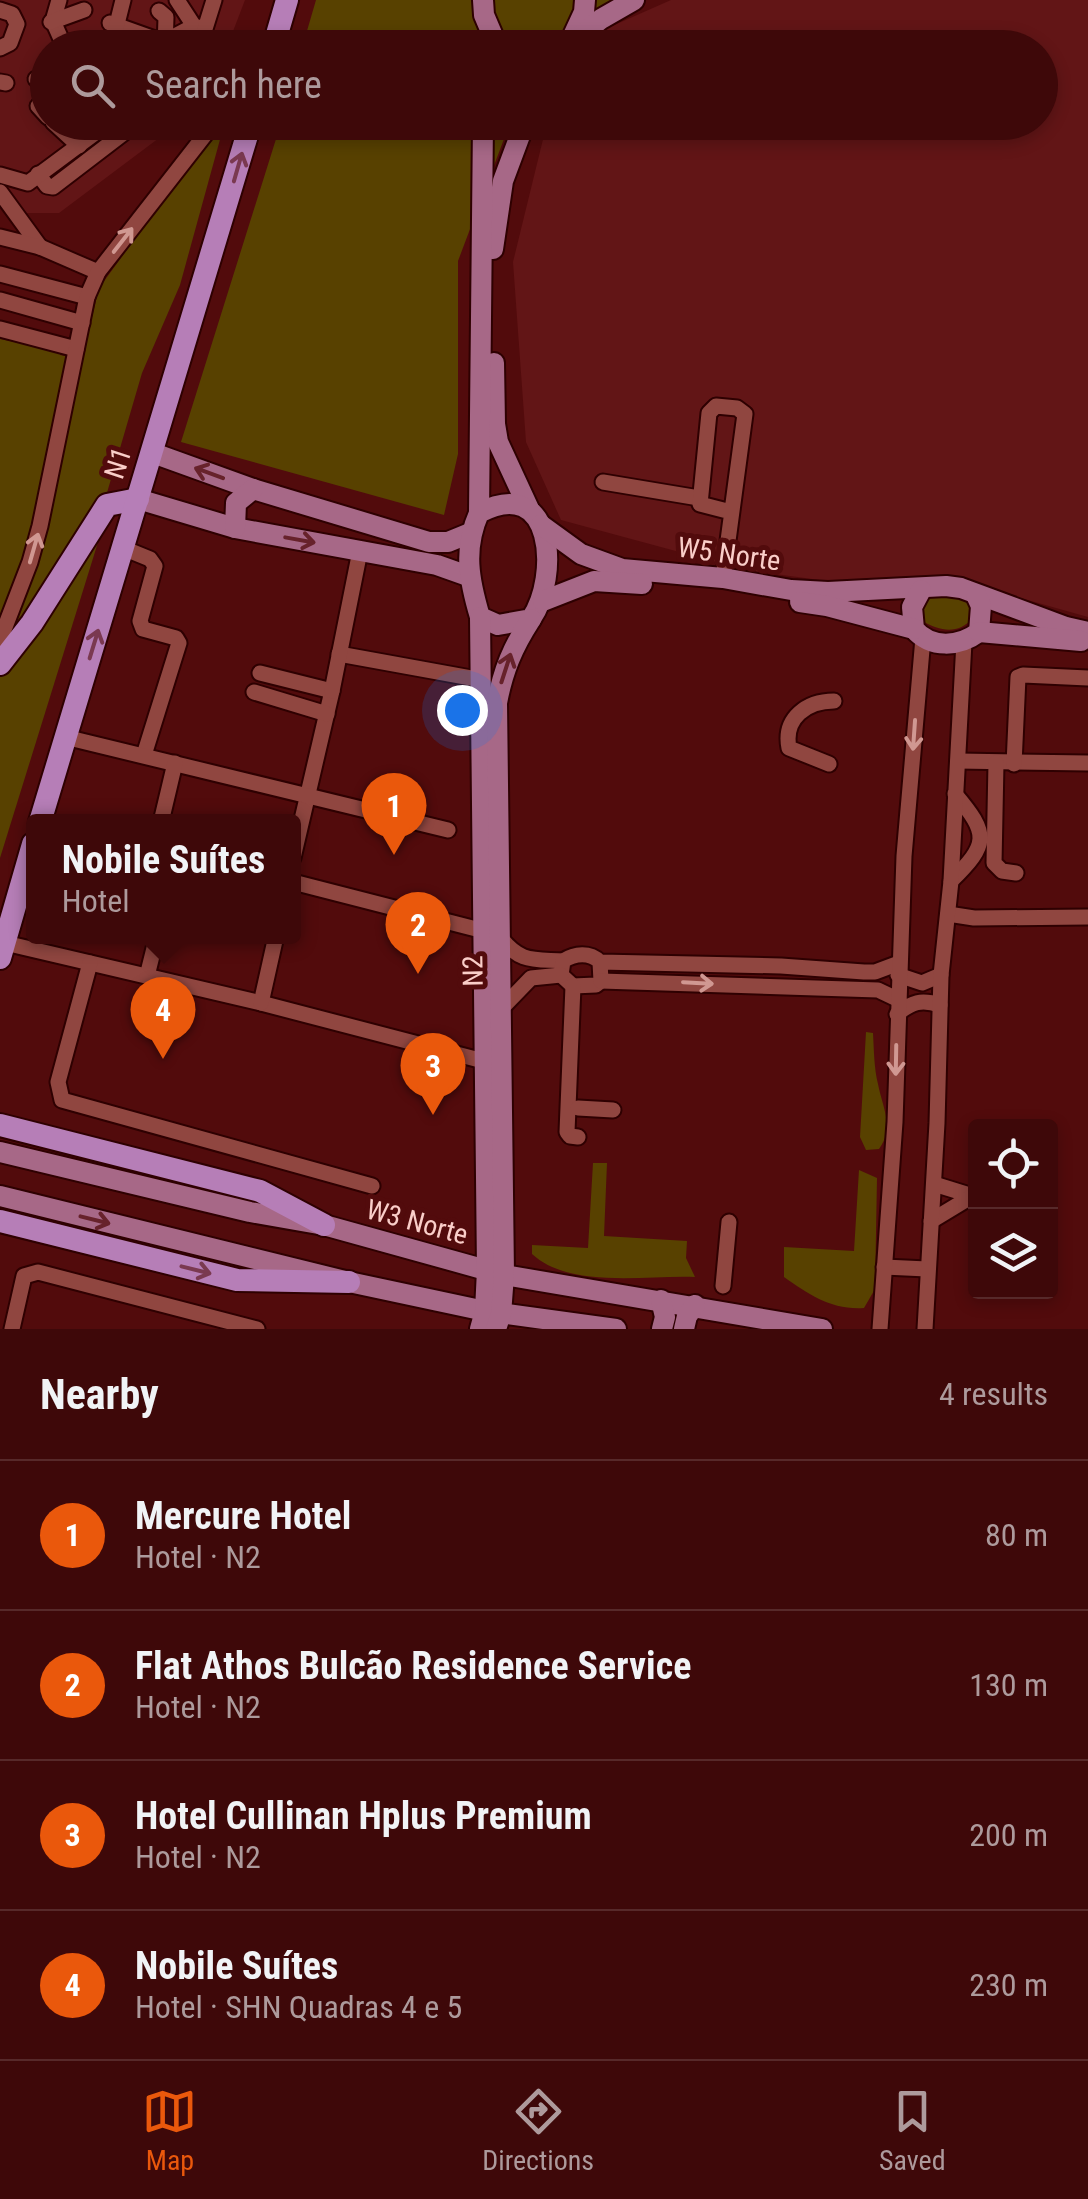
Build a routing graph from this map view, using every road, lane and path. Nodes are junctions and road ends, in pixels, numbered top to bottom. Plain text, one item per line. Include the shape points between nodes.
1 (58, 0) edge
2 (123, 0) edge
3 (176, 0) edge
4 (214, 0) edge
5 (288, 0) edge
6 (585, 0) edge
7 (634, 0) edge
8 (3, 9) edge
9 (84, 10) dead end
10 (159, 11) dead end
11 (52, 22) junction
12 (113, 24) junction
13 (199, 27) junction
14 (59, 30) edge
15 (111, 30) edge
16 (126, 30) edge
17 (164, 30) edge
18 (193, 30) edge
19 (279, 30) edge
20 (575, 30) edge
21 (587, 30) edge
22 (0, 48) edge
23 (87, 140) edge
24 (88, 140) edge
25 (202, 140) edge
26 (246, 140) edge
27 (482, 140) edge
28 (518, 140) edge
29 (38, 174) junction
30 (0, 176) edge
31 (0, 192) edge
32 (0, 237) edge
33 (40, 247) junction
34 (98, 272) junction
35 (0, 274) edge
36 (88, 297) junction
37 (0, 300) edge
38 (82, 323) junction
39 (0, 329) edge
40 (76, 348) junction
41 (153, 452) junction
42 (603, 482) dead end
43 (253, 489) junction
44 (138, 498) junction
45 (700, 498) junction
46 (731, 512) junction
47 (478, 513) junction
48 (535, 517) junction
49 (235, 528) junction
50 (470, 534) junction
51 (123, 548) junction
52 (360, 551) junction
53 (468, 576) junction
54 (723, 578) junction
55 (921, 590) junction
56 (976, 595) junction
57 (537, 610) junction
58 (480, 617) junction
59 (1088, 632) edge
60 (919, 634) junction
61 (971, 637) junction
62 (0, 640) edge
63 (1088, 642) edge
64 (339, 654) junction
65 (0, 664) edge
66 (260, 673) dead end
67 (1088, 678) edge
68 (482, 680) junction
69 (332, 691) junction
70 (254, 692) dead end
71 (834, 701) dead end
72 (327, 714) junction
73 (65, 737) junction
74 (144, 755) junction
75 (175, 763) junction
76 (1088, 763) edge
77 (829, 764) dead end
78 (1014, 764) junction
79 (958, 766) junction
80 (996, 767) junction
81 (955, 794) junction
82 (307, 795) junction
83 (42, 814) edge
84 (163, 814) edge
85 (301, 822) edge
86 (448, 830) dead end
87 (26, 868) edge
88 (1016, 873) dead end
89 (951, 880) junction
90 (301, 884) edge
91 (948, 914) junction
92 (1088, 917) edge
93 (492, 934) junction
94 (156, 944) edge
95 (274, 944) edge
96 (2, 950) edge
97 (600, 962) junction
98 (90, 963) junction
99 (898, 969) junction
100 (566, 974) junction
101 (941, 975) junction
102 (146, 976) junction
103 (600, 981) junction
104 (261, 1003) junction
105 (940, 1005) junction
106 (898, 1007) junction
107 (501, 1009) junction
108 (494, 1063) junction
109 (578, 1108) dead end
110 (614, 1110) dead end
111 (0, 1125) edge
112 (578, 1137) dead end
113 (0, 1152) edge
114 (934, 1184) junction
115 (372, 1186) dead end
116 (0, 1196) edge
117 (968, 1197) edge
118 (968, 1200) edge
119 (0, 1220) edge
120 (932, 1220) junction
121 (729, 1222) dead end
122 (324, 1225) junction
123 (884, 1267) junction
124 (927, 1269) junction
125 (496, 1273) junction
126 (348, 1282) junction
127 (723, 1286) dead end
128 (661, 1300) junction
129 (695, 1305) junction
130 (491, 1321) edge
131 (12, 1329) edge
132 (257, 1329) edge
133 (616, 1329) edge
134 (662, 1329) edge
135 (684, 1329) edge
136 (822, 1329) edge
137 (880, 1329) edge
138 (925, 1329) edge

1 - 11 street
2 - 12 street
3 - 13 street
4 - 13 street
5 - 19 highway
6 - 20 main road
7 - 21 main road
8 - 22 street via 12,14 20,38
9 - 11 street
10 - 17 street via 166,17
11 - 14 street
12 - 15 street
12 - 16 street
13 - 18 street
23 - 29 street
24 - 29 street via 52,187
34 -> 25 street
41 -> 26 highway, N1
27 - 47 main road
28 - 48 main road via 496,215 494,366 498,442
29 - 30 street via 28,183
31 - 33 street
32 - 33 street
33 - 34 street
34 - 36 street
35 - 36 street
36 - 38 street
37 - 38 street
38 - 40 street
39 - 40 street
62 -> 40 street via 40,526
43 -> 41 main road
41 - 44 highway, N1
42 - 45 street
43 - 49 main road via 236,503
43 - 50 main road via 428,542
44 - 49 main road
44 - 51 highway, N1
44 - 65 highway via 101,513
45 - 46 street via 704,506
45 - 46 street via 709,412 716,406 742,410
46 - 54 street
47 - 48 main road via 506,503
47 - 50 main road
48 - 54 main road, W5 Norte via 581,554 622,569
48 - 57 main road via 548,546
49 -> 52 main road
50 - 53 main road
73 -> 51 highway, N1
51 - 74 street via 155,566 143,629 180,643
52 - 53 main road
52 - 64 street
53 - 58 main road
54 - 55 main road, W5 Norte via 790,590
55 - 56 main road via 946,586
55 - 60 main road via 912,607
56 - 59 main road
56 - 61 main road via 981,606
57 - 58 main road via 498,625
57 - 60 main road, W5 Norte via 594,582 679,586 826,606
93 -> 57 main road, N2 via 497,703 511,650
58 - 68 main road, N2
60 - 61 main road via 937,644
60 -> 99 street
61 - 63 main road
61 - 79 street
64 - 68 street
64 - 69 street
66 - 69 street
67 - 78 street via 1018,677
68 - 93 main road, N2
69 - 72 street
70 - 72 street
71 - 77 street via 814,702 787,730 789,748
72 - 82 street
73 - 74 street
73 - 83 highway, N1
74 - 75 street
75 - 82 street
75 - 84 street
76 - 78 street
78 - 80 street
79 - 80 street
79 - 81 street
80 - 88 street via 994,863
81 - 89 street
81 - 89 street via 980,836 974,858
82 - 85 street
82 - 86 street
87 - 96 highway
89 - 91 street
90 - 93 street
91 - 92 street
91 - 101 street
93 - 100 street via 513,954
93 - 107 main road, N2
93 - 108 main road, N2
94 - 102 street
95 - 104 street
96 - 98 street
97 - 99 street via 818,960 876,972
97 - 100 street via 571,956
97 - 103 street
98 - 102 street
98 - 115 street via 58,1082 62,1100
99 - 101 street via 922,982
99 - 106 street
100 - 103 street
100 - 107 street via 530,978
100 - 112 street via 567,1132
101 - 105 street
102 - 104 street
103 -> 106 street via 878,990
104 - 108 street
105 - 106 street via 922,1000
105 - 114 street
106 -> 123 street
107 - 108 main road, N2
108 - 125 main road, N2
109 - 110 street
111 - 122 highway via 260,1191
113 - 122 main road, W3 Norte
114 - 117 street
114 - 120 street
116 -> 126 main road
118 - 120 street
119 -> 126 highway via 238,1280
120 - 124 street
121 - 127 street
122 - 125 main road, W3 Norte
123 - 124 street
123 - 137 street
124 - 138 street
125 - 128 main road, W3 Norte
125 - 130 main road, N2
126 - 130 main road
128 - 129 main road, W3 Norte
128 - 134 main road
129 - 135 main road
129 - 136 main road, W3 Norte
130 - 133 main road
131 - 132 street via 24,1276 38,1272

